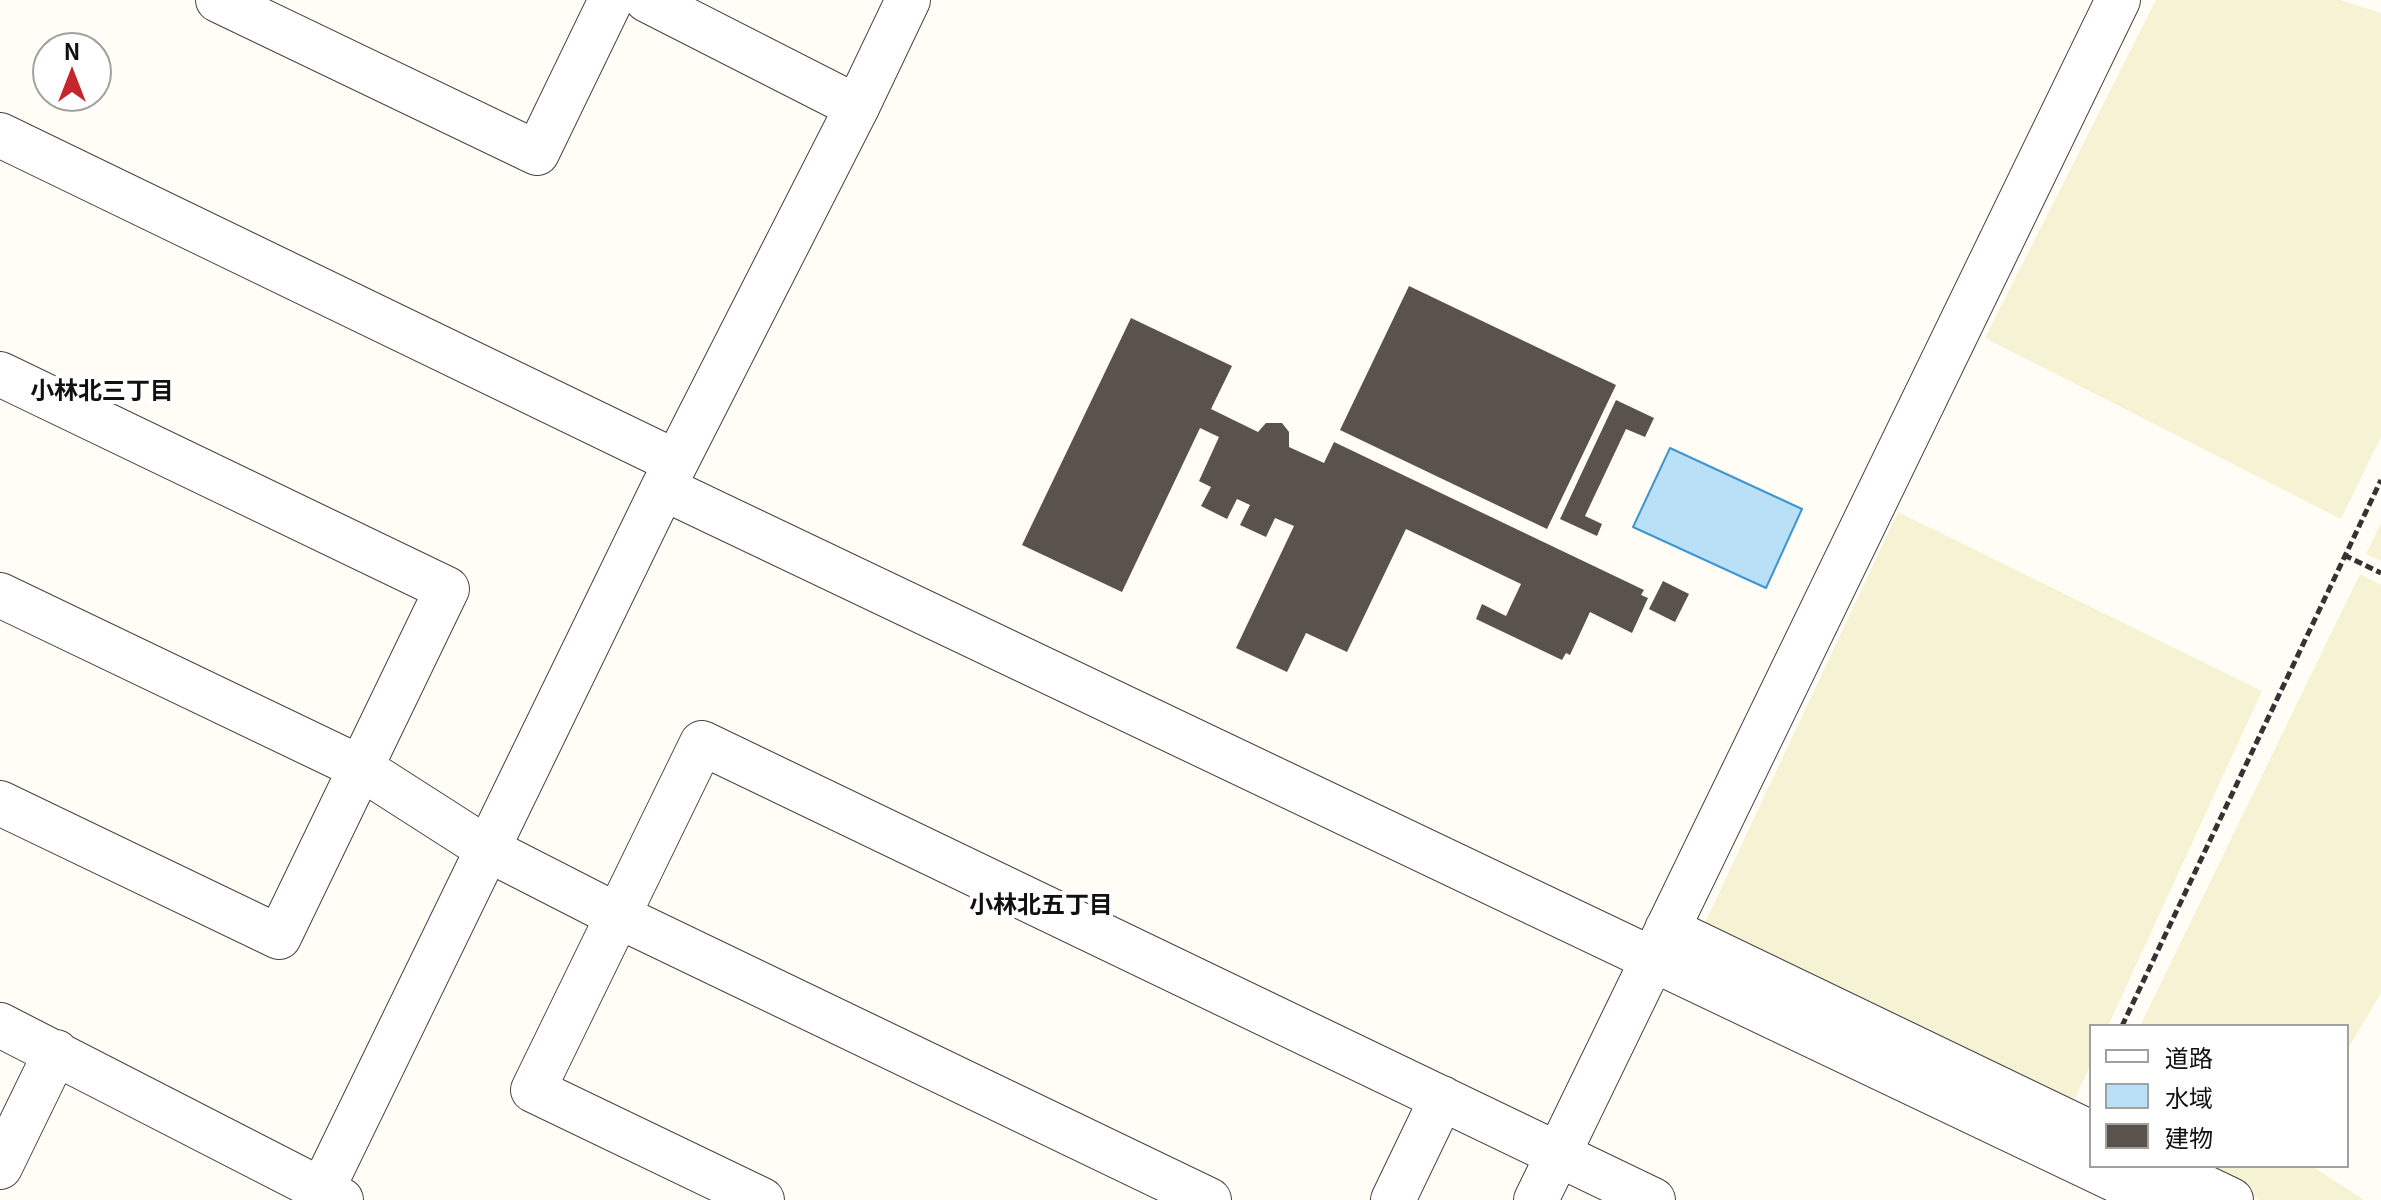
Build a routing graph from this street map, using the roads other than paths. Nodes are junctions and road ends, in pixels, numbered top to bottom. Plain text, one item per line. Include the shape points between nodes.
1 (218, 0) edge
2 (611, 0) edge
3 (647, 0) edge
4 (908, 0) edge
5 (2118, 0) edge
6 (857, 107) junction
7 (0, 135) edge
8 (0, 374) edge
9 (670, 475) junction
10 (0, 595) edge
11 (361, 768) junction
12 (0, 803) edge
13 (489, 850) junction
14 (618, 916) junction
15 (1660, 944) junction
16 (0, 1025) edge
17 (56, 1052) junction
18 (1442, 1098) junction
19 (2089, 1132) edge
20 (1558, 1155) junction
21 (1, 1162) edge
22 (2089, 1165) edge
23 (2096, 1168) edge
24 (2164, 1168) edge
25 (327, 1197) edge
26 (762, 1200) edge
27 (1209, 1200) edge
28 (1393, 1200) edge
29 (1536, 1200) edge
30 (1653, 1200) edge
31 (2158, 1200) edge
32 (2231, 1200) edge

1 - 2 street via 537,153
3 - 6 street
4 - 6 street
5 - 15 street
6 - 9 street
7 - 9 street
8 - 11 street via 447,589
9 - 13 street
9 - 15 street
10 - 11 street
11 - 12 street via 279,937
11 - 13 street
13 - 14 street
13 - 25 street
14 - 18 street via 702,743
14 - 26 street via 533,1090
14 - 27 street
15 - 19 street
15 - 20 street
15 - 22 street
16 - 17 street
17 - 21 street
17 - 25 street
18 - 20 street
18 - 28 street
20 - 29 street
20 - 30 street
23 - 31 street
24 - 32 street

